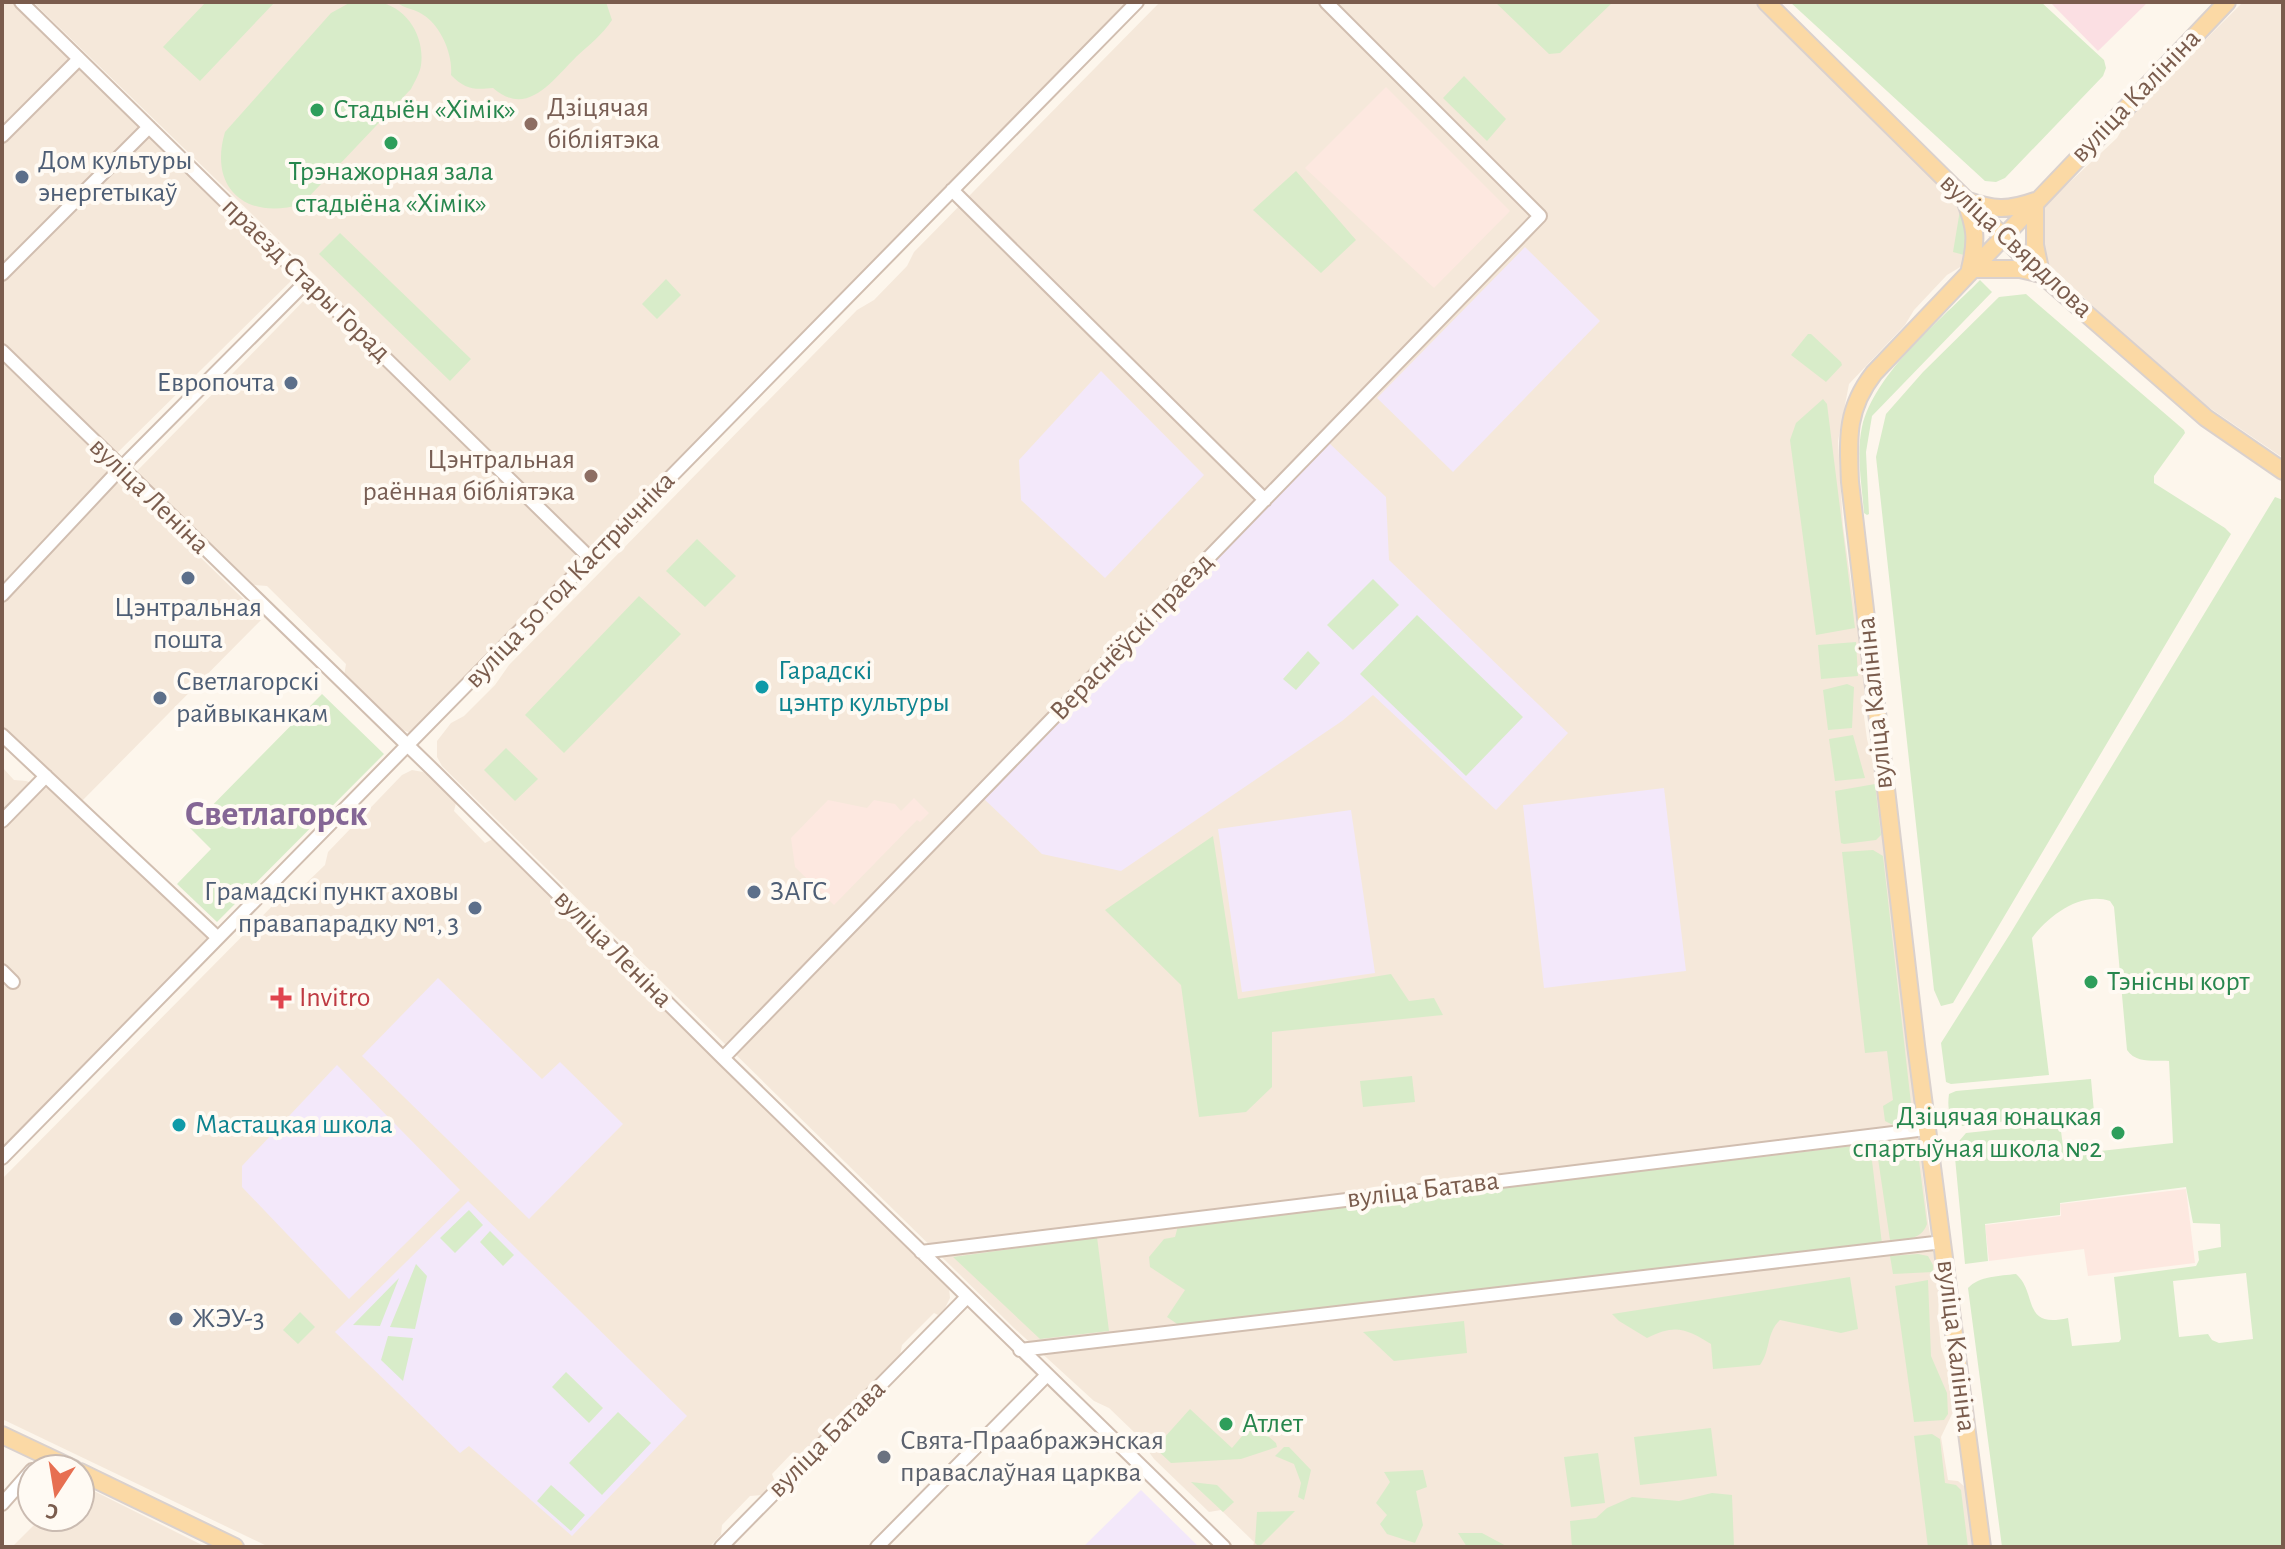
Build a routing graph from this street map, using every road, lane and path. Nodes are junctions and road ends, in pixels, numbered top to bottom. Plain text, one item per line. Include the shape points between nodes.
1 (21, 2) edge
2 (1137, 2) edge
3 (1326, 2) edge
4 (1766, 2) edge
5 (2227, 2) edge
6 (79, 59) junction
7 (149, 127) junction
8 (2, 136) edge
9 (952, 190) junction
10 (1965, 200) junction
11 (2035, 201) junction
12 (2001, 237) junction
13 (1970, 269) junction
14 (2, 274) edge
15 (2041, 274) junction
16 (307, 281) junction
17 (2, 351) edge
18 (120, 469) junction
19 (2283, 471) edge
20 (1265, 500) junction
21 (591, 559) junction
22 (2, 595) edge
23 (2, 735) edge
24 (407, 745) junction
25 (46, 776) junction
26 (2, 821) edge
27 (218, 938) junction
28 (2, 971) edge
29 (13, 982) dead end
30 (723, 1058) junction
31 (1926, 1129) junction
32 (2, 1158) edge
33 (1943, 1242) junction
34 (921, 1252) junction
35 (967, 1297) junction
36 (1020, 1350) junction
37 (1047, 1375) junction
38 (2, 1435) edge
39 (41, 1453) edge
40 (96, 1480) edge
41 (16, 1488) edge
42 (2, 1504) edge
43 (235, 1547) edge
44 (721, 1547) edge
45 (877, 1547) edge
46 (1224, 1547) edge
47 (1982, 1547) edge

1 - 6 street, праезд Стары Горад
2 - 9 street, вуліца 50 год Кастрычніка
3 - 20 street, Вераснёўскі праезд via 1540,216
4 - 10 main road, вуліца Свярдлова
5 - 11 main road, вуліца Калініна
6 - 7 street, праезд Стары Горад
6 - 8 street
7 - 14 street
7 - 16 street, праезд Стары Горад
9 - 20 street
9 - 21 street, вуліца 50 год Кастрычніка
10 - 11 main road via 1989,209 2013,209
10 - 12 main road, вуліца Свярдлова
10 - 13 main road via 1975,225
11 - 12 main road, вуліца Калініна
11 - 15 main road
12 - 13 main road, вуліца Калініна
12 - 15 main road, вуліца Свярдлова
13 - 15 main road
13 - 31 main road, вуліца Калініна via 1864,386 1848,439
15 - 19 main road, вуліца Свярдлова via 2206,418
16 - 18 street
16 - 21 street, праезд Стары Горад
17 - 18 street, вуліца Леніна
18 - 22 street
18 - 24 street, вуліца Леніна
20 - 30 street, Вераснёўскі праезд
21 - 24 street, вуліца 50 год Кастрычніка
23 - 25 street
24 - 27 street, вуліца 50 год Кастрычніка
24 - 30 street, вуліца Леніна
25 - 26 street
25 - 27 street
27 - 32 street, вуліца 50 год Кастрычніка
28 - 29 street
30 - 34 street, вуліца Леніна
31 - 33 main road, вуліца Калініна
31 - 34 street, вуліца Батава
33 - 36 street
33 - 47 main road, вуліца Калініна
34 - 35 street, вуліца Леніна
35 - 36 street, вуліца Леніна
35 - 44 street, вуліца Батава
36 - 37 street, вуліца Леніна
37 - 45 street
37 - 46 street, вуліца Леніна
38 - 39 main road
40 - 43 main road
41 - 42 street

